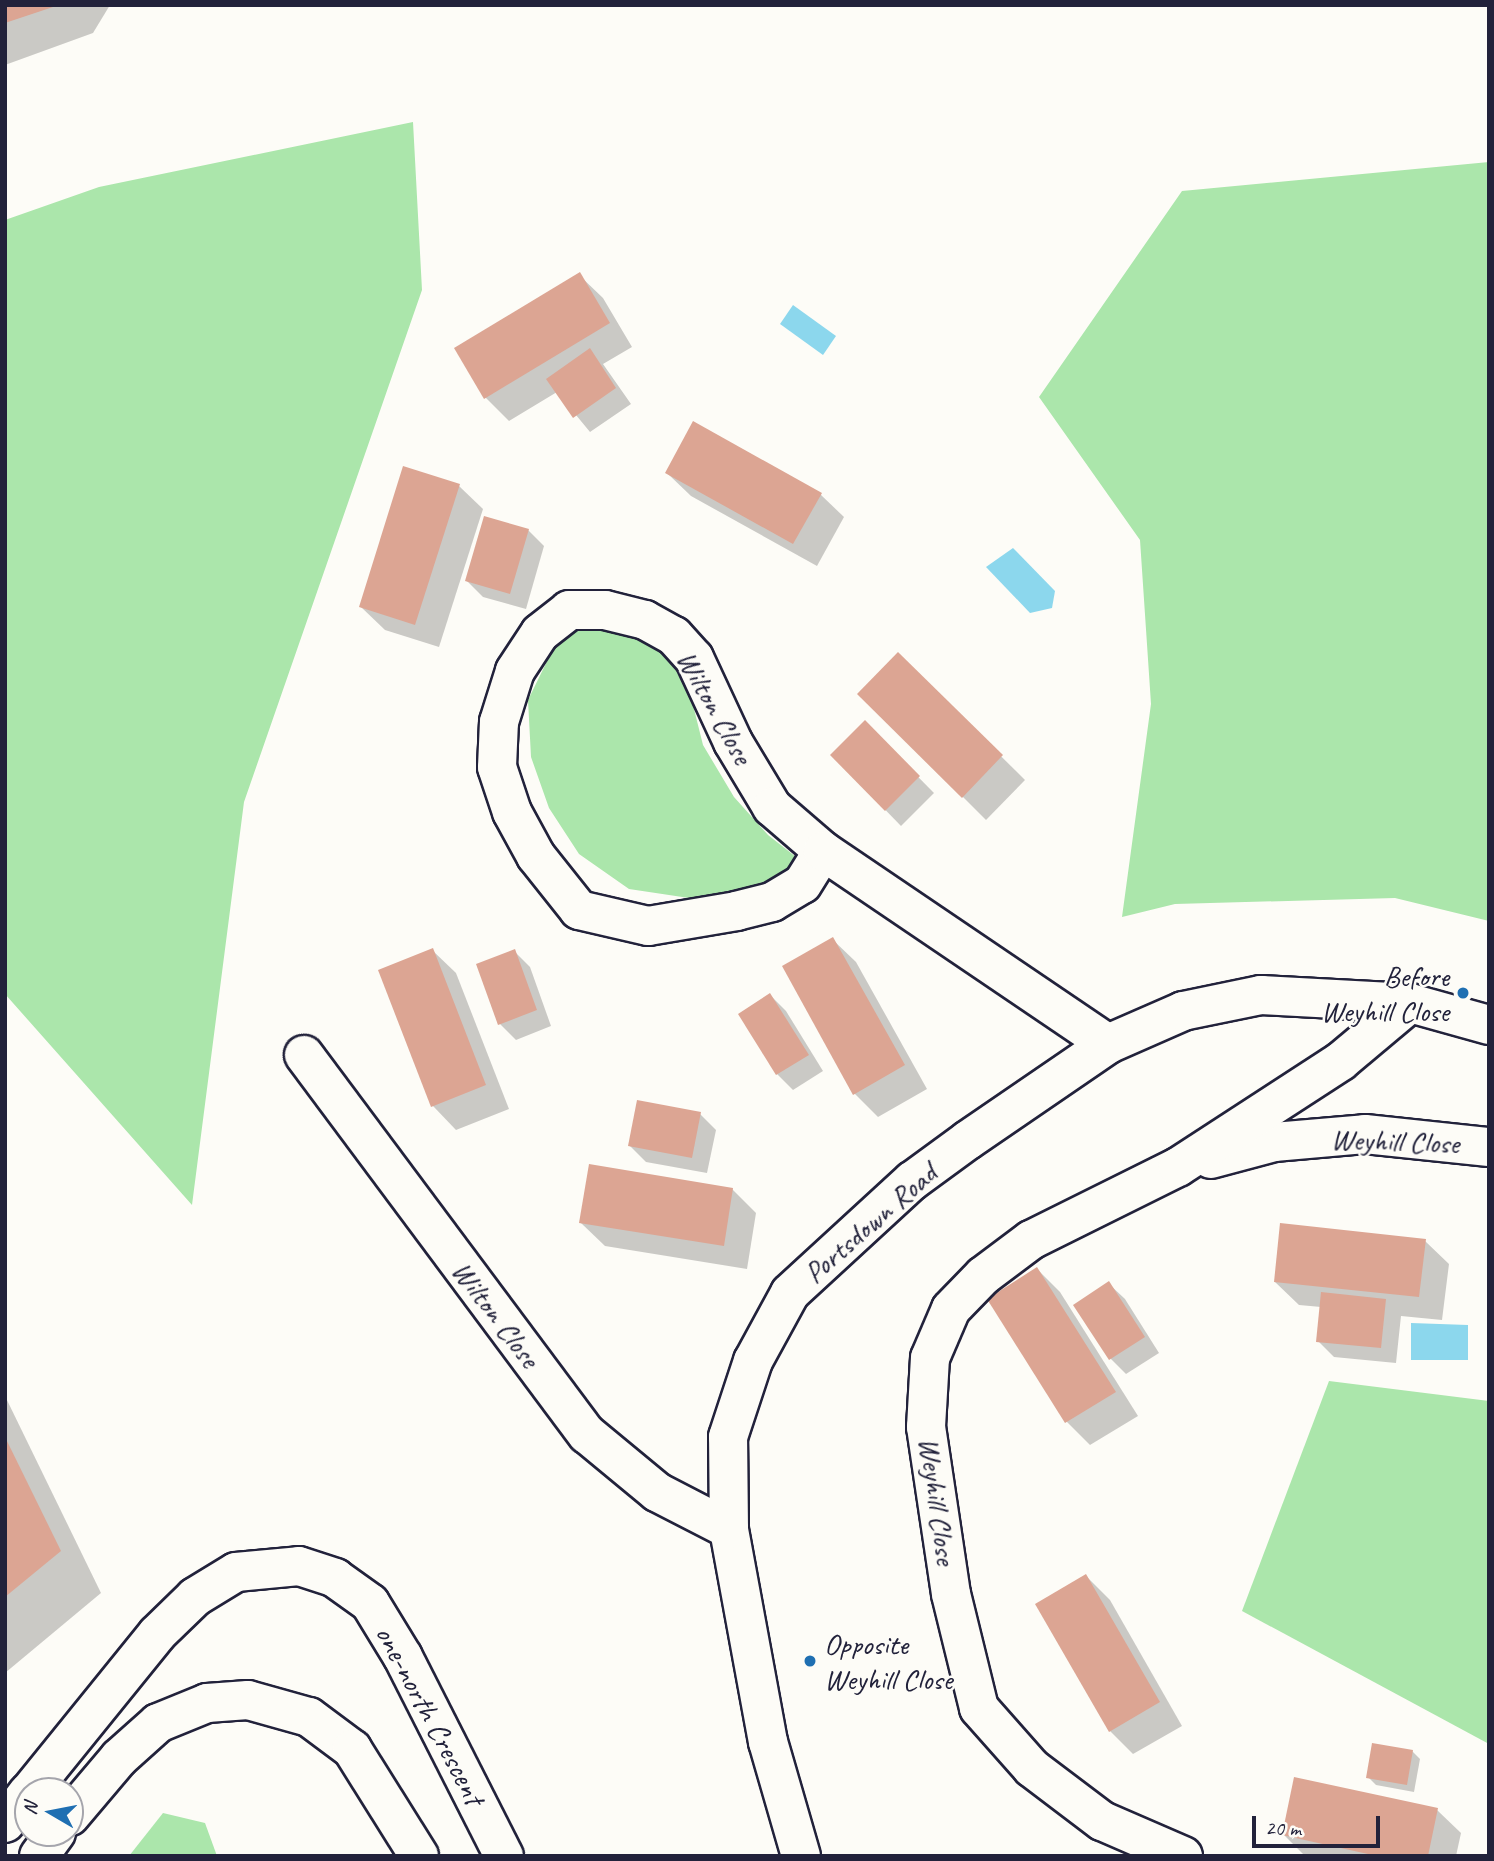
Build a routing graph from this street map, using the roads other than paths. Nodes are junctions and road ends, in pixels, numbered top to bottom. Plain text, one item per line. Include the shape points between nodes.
1 (823, 851) junction
2 (1410, 1003) junction
3 (1489, 1025) edge
4 (1108, 1044) junction
5 (304, 1055) dead end
6 (1489, 1147) edge
7 (1178, 1167) junction
8 (729, 1529) junction
9 (41, 1777) edge
10 (84, 1799) edge
11 (419, 1856) edge
12 (504, 1856) edge
13 (801, 1856) edge
14 (1183, 1856) edge

1 - 1 street, Wilton Close via 802,884 772,902 737,911 648,926 579,910 536,856 512,812 497,767 499,722 515,671 540,633 569,610 604,610 645,620 674,636 694,658 733,742 772,807
1 - 4 street, Wilton Close
2 - 3 street, Portsdown Road
2 - 4 street, Portsdown Road via 1261,995 1183,1010
2 - 7 street, Weyhill Close via 1341,1061
4 - 8 street, Portsdown Road via 912,1181 790,1293 753,1361 728,1437
5 - 8 street, Wilton Close via 587,1434 657,1492
6 - 7 street, Weyhill Close via 1365,1134 1274,1142
7 - 14 street, Weyhill Close via 1031,1240 983,1276 951,1309 930,1358 926,1427 951,1594 979,1708 1032,1768 1101,1821
8 - 13 street, Portsdown Road via 768,1742
9 - 12 street, one-north Crescent via 157,1634 195,1597 236,1572 299,1566 335,1578 370,1603 404,1657
10 - 11 street via 119,1758 158,1723 207,1703 248,1700 309,1717 352,1749

